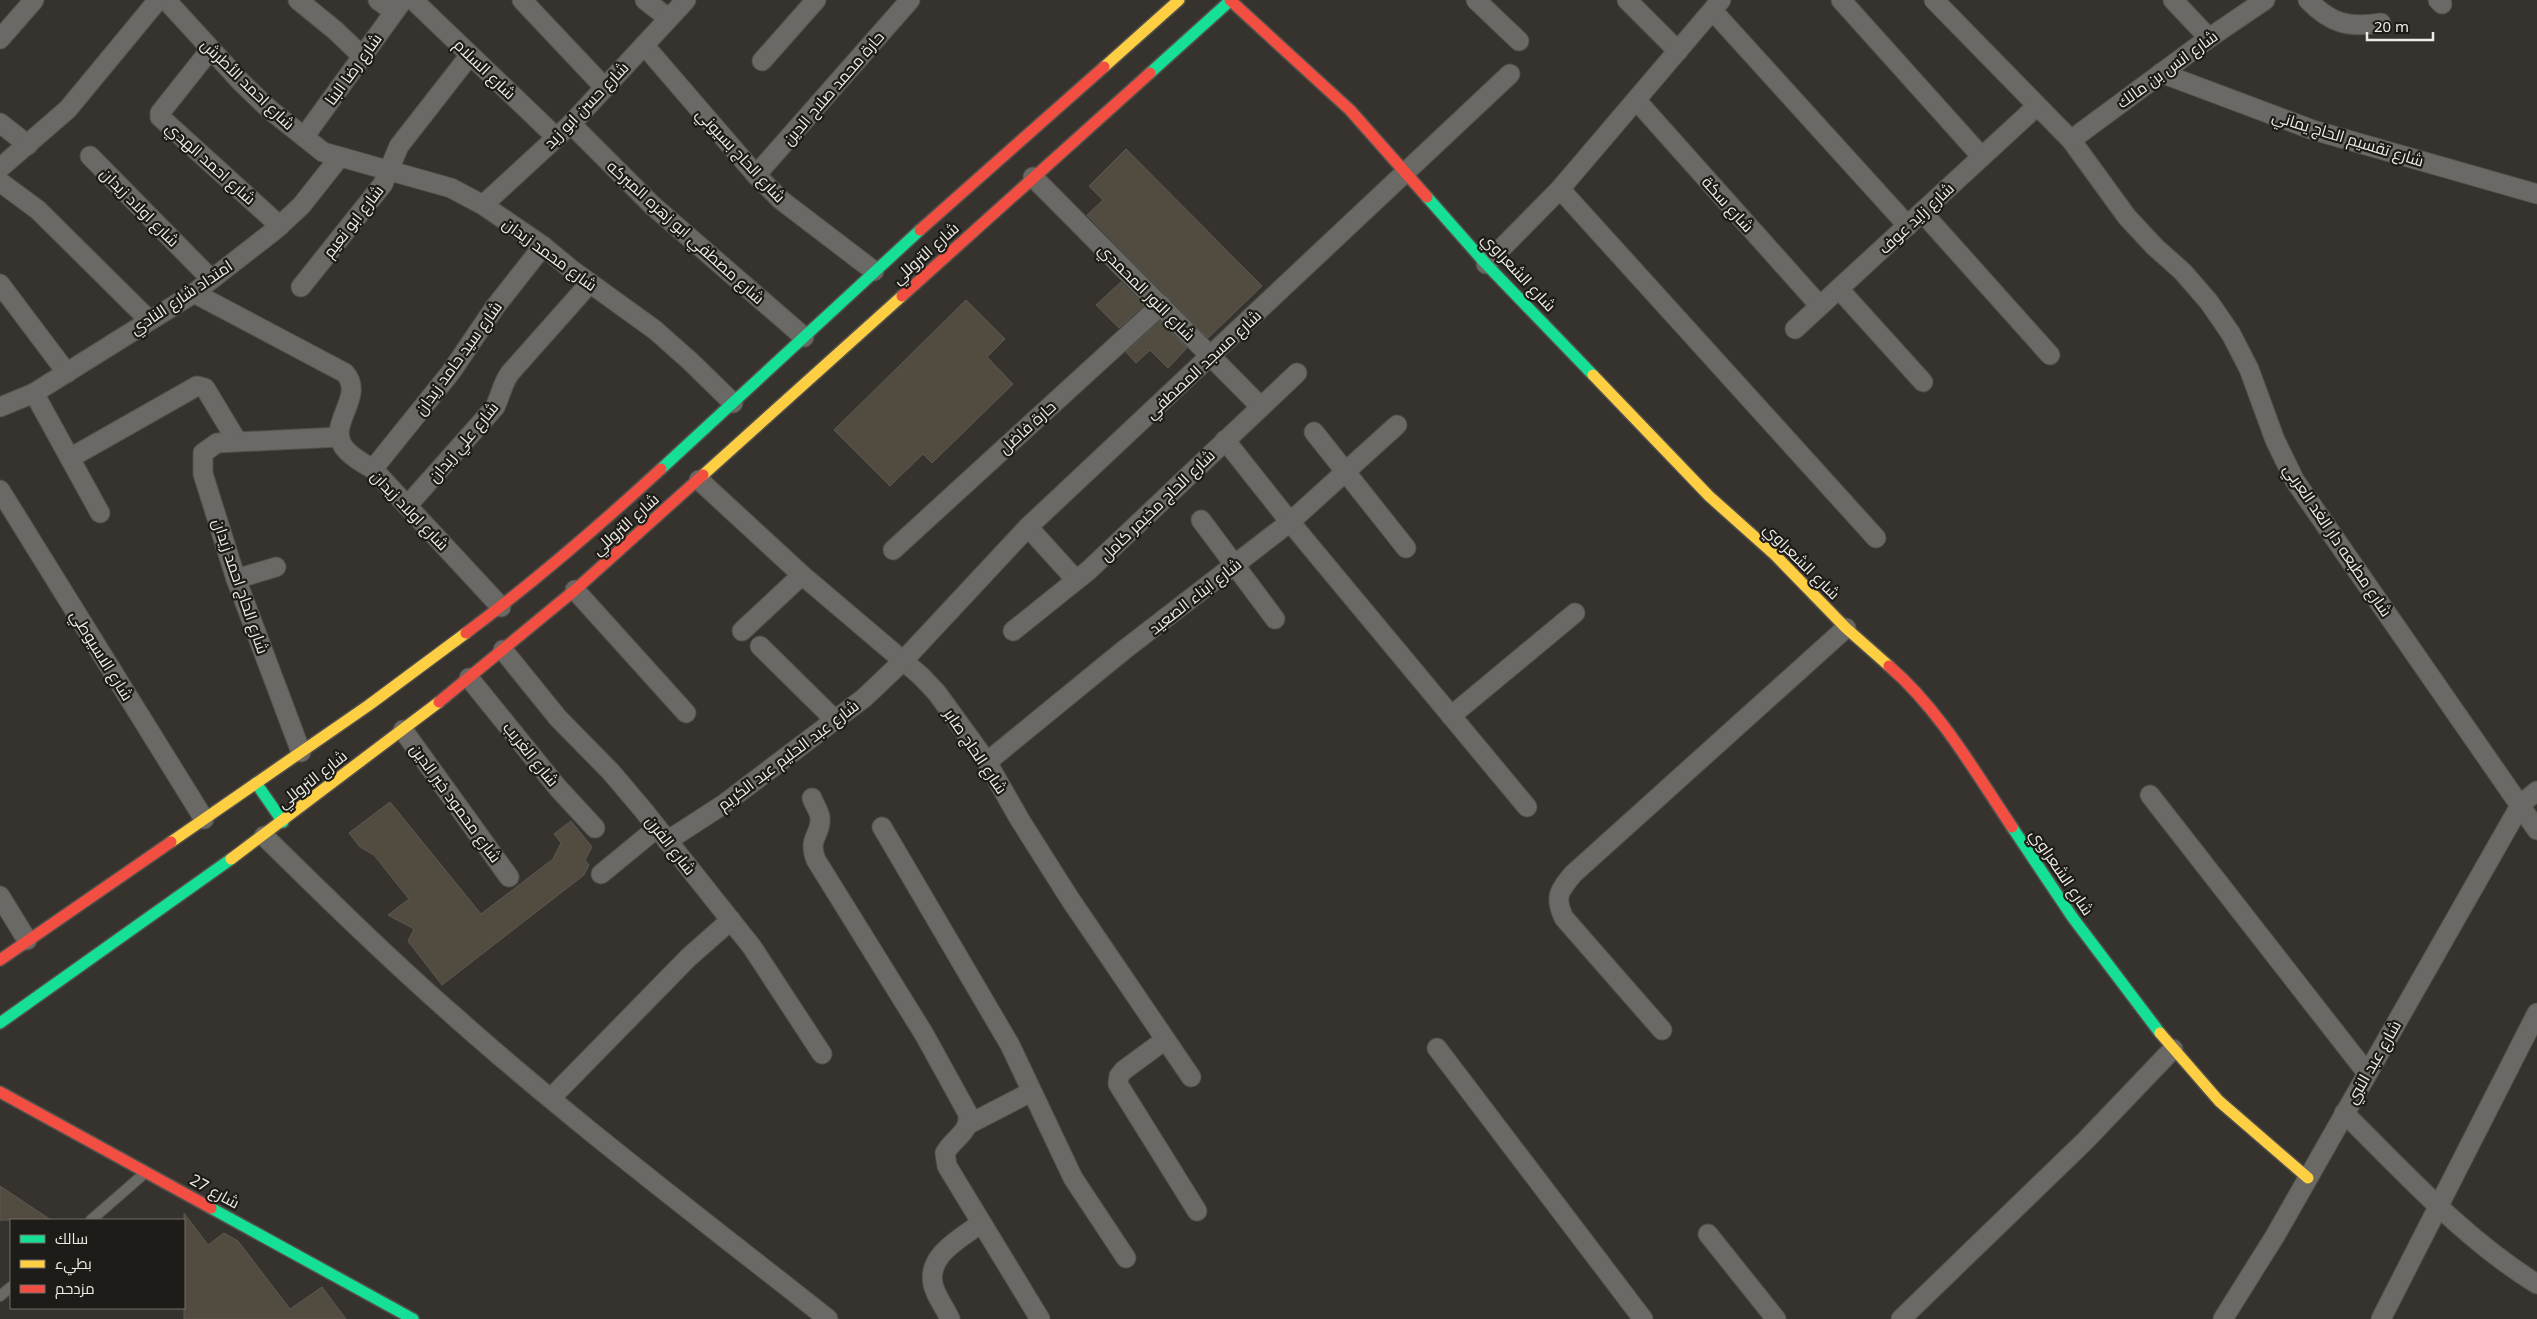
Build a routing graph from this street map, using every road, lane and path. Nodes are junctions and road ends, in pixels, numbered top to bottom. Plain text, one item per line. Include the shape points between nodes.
1 (34, 0) edge
2 (158, 0) edge
3 (166, 0) edge
4 (298, 0) edge
5 (378, 0) edge
6 (413, 0) edge
7 (522, 0) edge
8 (645, 0) edge
9 (686, 0) edge
10 (816, 0) edge
11 (910, 0) edge
12 (1180, 0) edge
13 (1231, 0) edge
14 (1476, 0) edge
15 (1627, 0) edge
16 (1841, 0) edge
17 (1934, 0) edge
18 (2174, 0) edge
19 (2265, 0) edge
20 (2308, 0) edge
21 (1717, 5) edge
22 (398, 6) edge
23 (668, 18) junction
24 (2381, 23) dead end
25 (2209, 38) junction
26 (0, 40) edge
27 (1519, 41) dead end
28 (644, 45) junction
29 (210, 50) junction
30 (1678, 51) junction
31 (470, 55) junction
32 (362, 56) junction
33 (762, 61) dead end
34 (2161, 73) junction
35 (1510, 74) dead end
36 (604, 88) junction
37 (1637, 101) junction
38 (2036, 107) junction
39 (0, 123) edge
40 (570, 124) junction
41 (304, 137) junction
42 (556, 137) junction
43 (2071, 140) junction
44 (28, 145) junction
45 (90, 156) dead end
46 (1982, 157) junction
47 (338, 158) junction
48 (0, 168) edge
49 (390, 170) junction
50 (1408, 172) junction
51 (756, 175) junction
52 (1032, 177) junction
53 (0, 182) edge
54 (1560, 189) junction
55 (2537, 194) edge
56 (483, 205) junction
57 (1922, 212) junction
58 (280, 226) junction
59 (1908, 226) junction
60 (543, 246) junction
61 (1486, 264) junction
62 (874, 271) junction
63 (212, 279) junction
64 (0, 284) edge
65 (590, 284) junction
66 (301, 287) dead end
67 (1839, 289) junction
68 (194, 293) junction
69 (1161, 305) junction
70 (1820, 306) junction
71 (149, 320) junction
72 (1796, 329) dead end
73 (804, 337) junction
74 (2050, 356) dead end
75 (1211, 357) junction
76 (67, 373) junction
77 (1297, 373) dead end
78 (1923, 382) dead end
79 (34, 393) junction
80 (733, 403) junction
81 (0, 407) edge
82 (1261, 407) junction
83 (1397, 425) dead end
84 (1314, 432) dead end
85 (338, 437) junction
86 (1225, 440) junction
87 (236, 441) junction
88 (70, 458) junction
89 (372, 469) junction
90 (1346, 474) junction
91 (700, 480) junction
92 (0, 490) edge
93 (407, 506) junction
94 (100, 514) dead end
95 (1201, 520) dead end
96 (1290, 522) junction
97 (1028, 528) junction
98 (1876, 538) dead end
99 (1406, 548) dead end
100 (893, 550) dead end
101 (1235, 566) junction
102 (276, 567) dead end
103 (802, 576) junction
104 (236, 579) junction
105 (1076, 580) junction
106 (575, 590) junction
107 (501, 607) junction
108 (1575, 613) dead end
109 (1275, 619) dead end
110 (1846, 628) junction
111 (742, 631) dead end
112 (1013, 631) dead end
113 (760, 646) dead end
114 (503, 650) junction
115 (903, 661) junction
116 (469, 678) junction
117 (686, 713) dead end
118 (1451, 716) junction
119 (835, 720) junction
120 (403, 730) junction
121 (301, 752) junction
122 (987, 762) junction
123 (256, 783) junction
124 (2537, 791) edge
125 (2150, 795) dead end
126 (812, 798) dead end
127 (2521, 804) junction
128 (1527, 807) dead end
129 (204, 820) junction
130 (283, 822) junction
131 (882, 827) dead end
132 (595, 828) dead end
133 (2537, 830) edge
134 (662, 834) junction
135 (264, 836) junction
136 (601, 874) dead end
137 (509, 877) dead end
138 (0, 896) edge
139 (731, 920) junction
140 (27, 940) junction
141 (0, 960) edge
142 (2537, 1013) edge
143 (0, 1023) edge
144 (1662, 1030) dead end
145 (1165, 1040) junction
146 (1437, 1048) dead end
147 (2173, 1049) junction
148 (822, 1054) dead end
149 (2367, 1073) junction
150 (1191, 1077) dead end
151 (0, 1092) edge
152 (1031, 1092) junction
153 (551, 1098) junction
154 (2344, 1113) junction
155 (969, 1124) junction
156 (146, 1172) junction
157 (2308, 1178) junction
158 (2440, 1208) junction
159 (1197, 1211) dead end
160 (92, 1219) edge
161 (982, 1223) junction
162 (1708, 1234) dead end
163 (1126, 1258) dead end
164 (2535, 1278) edge
165 (10, 1288) edge
166 (0, 1296) edge
167 (1765, 1315) edge
168 (413, 1319) edge
169 (828, 1319) edge
170 (950, 1319) edge
171 (1040, 1319) edge
172 (1643, 1319) edge
173 (1901, 1319) edge
174 (2222, 1319) edge
175 (2381, 1319) edge

1 - 26 street
2 - 44 street via 68,109
3 - 29 street, شارع احمد الأطرش
4 - 32 street
5 - 22 street
6 - 31 street, شارع السلام
7 - 36 street
8 - 23 street
9 - 23 street, شارع حسن ابو زيد
10 - 33 street
11 - 51 street, حارة محمد صلاح الدين
12 - 62 street, شارع التروللي
13 - 50 street, شارع الشعراوي via 1350,110
13 - 52 street, شارع التروللي
14 - 27 street
15 - 30 street
16 - 46 street
17 - 38 street, شارع مطبعه دار الغد العربي
18 - 25 street
19 - 25 street, شارع انس بن مالك
20 - 24 street via 2335,21 2350,25
21 - 30 street
21 - 59 street
22 - 32 street, شارع رضا البنا
23 - 28 street, شارع حسن ابو زيد
25 - 34 street, شارع انس بن مالك
28 - 36 street, شارع حسن ابو زيد
28 - 51 street, شارع الحاج بسيوني
29 - 41 street, شارع احمد الأطرش via 269,109
29 - 58 street, شارع احمد الهدي via 160,117
30 - 37 street
31 - 42 street, شارع السلام
31 - 49 street, شارع ابو نعيم via 398,146
32 - 41 street, شارع رضا البنا
34 - 43 street, شارع انس بن مالك
34 - 55 street, شارع تقسيم الحاج يماني via 2313,130
35 - 50 street, شارع مسجد المصطفي
36 - 40 street, شارع حسن ابو زيد
37 - 54 street
37 - 70 street, شارع سكة
38 - 43 street, شارع مطبعه دار الغد العربي
38 - 46 street, شارع زايد عوف
39 - 44 street
40 - 42 street, شارع حسن ابو زيد
40 - 73 street, شارع مصطفي ابو زهره المبركه via 652,205
41 - 47 street, شارع احمد الأطرش
42 - 56 street, شارع حسن ابو زيد
43 - 127 street, شارع مطبعه دار الغد العربي via 2127,217 2183,272 2231,334 2250,369 2275,440 2295,481
44 - 48 street
45 - 63 street, شارع اولاد زيدان
46 - 57 street, شارع زايد عوف
47 - 49 street, شارع محمد زيدان
47 - 58 street, امتداد شارع النادي via 301,206
49 - 56 street, شارع محمد زيدان via 452,188
49 - 66 street, شارع ابو نعيم via 383,184
50 - 61 street, شارع الشعراوي
50 - 75 street, شارع مسجد المصطفي
51 - 62 street, شارع الحاج بسيوني via 781,200
52 - 69 street, شارع النور المحمدي
52 - 91 street, شارع التروللي
53 - 71 street via 38,210
54 - 61 street
54 - 98 street
56 - 60 street, شارع محمد زيدان
57 - 59 street, شارع زايد عوف
57 - 74 street
58 - 63 street, امتداد شارع النادي
59 - 67 street, شارع زايد عوف
60 - 65 street, شارع محمد زيدان
60 - 89 street, شارع سيد حامد زيدان via 495,307 452,372
61 - 110 street, شارع الشعراوي via 1709,496 1775,555
62 - 73 street, شارع التروللي
63 - 68 street, امتداد شارع النادي
64 - 76 street
65 - 80 street, شارع محمد زيدان via 655,330
65 - 93 street, شارع علي زيدان via 510,373 495,407
67 - 70 street, شارع زايد عوف
67 - 78 street
68 - 71 street, امتداد شارع النادي
68 - 85 street via 345,373 350,379 351,399 339,425
69 - 75 street, شارع النور المحمدي
69 - 100 street, حارة فاضل
70 - 72 street, شارع زايد عوف
71 - 76 street, امتداد شارع النادي
73 - 80 street, شارع التروللي
75 - 82 street, شارع النور المحمدي
75 - 97 street, شارع مسجد المصطفي
76 - 79 street, امتداد شارع النادي
77 - 82 street, شارع الحاج مخيمر كامل
79 - 81 street, امتداد شارع النادي
79 - 88 street
80 - 107 street, شارع التروللي via 619,508
82 - 86 street, شارع الحاج مخيمر كامل
83 - 90 street, شارع ابناء الصعيد
84 - 90 street
85 - 87 street
85 - 89 street, شارع اولاد زيدان via 348,452
86 - 96 street
86 - 105 street, شارع الحاج مخيمر كامل
87 - 88 street via 205,388 197,386
87 - 104 street, شارع الحاج احمد زيدان via 210,447 203,453 202,463
88 - 94 street
89 - 93 street, شارع اولاد زيدان
90 - 96 street, شارع ابناء الصعيد
90 - 99 street
91 - 103 street, شارع الحاج صابر
91 - 106 street, شارع التروللي
92 - 129 street, شارع الاسيوطي
93 - 107 street, شارع اولاد زيدان
95 - 101 street
96 - 101 street, شارع ابناء الصعيد
96 - 118 street
97 - 105 street
97 - 115 street, شارع مسجد المصطفي
101 - 109 street
101 - 122 street, شارع ابناء الصعيد via 1124,650
102 - 104 street
103 - 111 street
103 - 115 street, شارع الحاج صابر
104 - 121 street, شارع الحاج احمد زيدان
105 - 112 street, شارع الحاج مخيمر كامل
106 - 114 street, شارع التروللي
106 - 117 street
107 - 121 street, شارع التروللي
108 - 118 street
110 - 144 street via 1561,888 1557,904 1564,918
110 - 147 street, شارع الشعراوي via 1900,675 1946,729 2073,918
113 - 119 street
114 - 116 street, شارع التروللي
114 - 134 street, شارع الفرن via 558,718 611,772
115 - 119 street, شارع عبد الحليم عبد الكريم
115 - 122 street, شارع الحاج صابر via 937,693
116 - 120 street, شارع التروللي
116 - 132 street, شارع الغريب via 563,794
118 - 128 street
119 - 134 street, شارع عبد الحليم عبد الكريم via 724,804
120 - 130 street, شارع التروللي
120 - 137 street, شارع محمود خير الدين
121 - 123 street, شارع التروللي
122 - 145 street, شارع الحاج صابر via 1070,899
123 - 129 street, شارع التروللي
123 - 130 street
124 - 127 street
125 - 149 street
126 - 155 street via 820,816 818,830 812,838 816,860 924,1034 967,1112
127 - 133 street, شارع مطبعه دار الغد العربي
127 - 149 street, شارع عبد النبي
129 - 140 street, شارع التروللي
130 - 135 street, شارع التروللي
131 - 152 street via 1010,1045
134 - 136 street, شارع عبد الحليم عبد الكريم
134 - 139 street, شارع الفرن
135 - 143 street, شارع التروللي
135 - 153 street via 360,931
138 - 140 street
139 - 148 street, شارع الفرن via 768,968
139 - 153 street via 689,957
140 - 141 street, شارع التروللي
142 - 158 street
145 - 150 street, شارع الحاج صابر
145 - 159 street via 1124,1070 1118,1084
146 - 172 street
147 - 157 street, شارع الشعراوي via 2219,1101
147 - 173 street via 2084,1141
149 - 154 street, شارع عبد النبي
151 - 156 street, شارع 27
152 - 155 street
152 - 163 street via 1073,1178
153 - 169 street
154 - 157 street, شارع عبد النبي
154 - 158 street
155 - 161 street via 948,1147 945,1160
156 - 160 lane
156 - 168 street, شارع 27
157 - 174 street, شارع عبد النبي
158 - 164 street via 2493,1253
158 - 175 street
161 - 170 street via 948,1248 938,1258 933,1271 933,1284
161 - 171 street
162 - 167 street
165 - 166 lane

